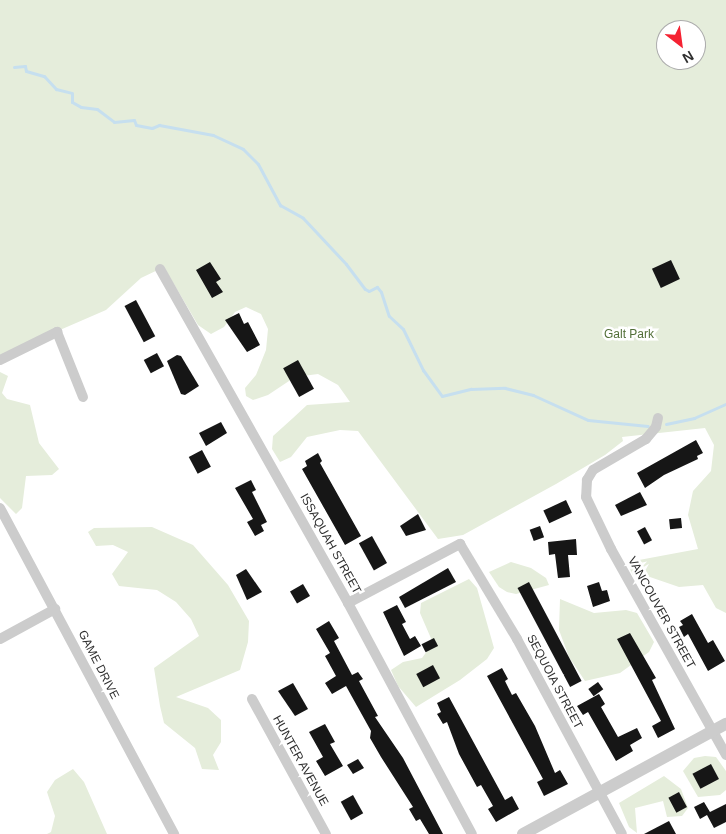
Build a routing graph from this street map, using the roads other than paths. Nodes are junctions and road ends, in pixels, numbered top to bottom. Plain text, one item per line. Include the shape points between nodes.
1 (160, 269) dead end
2 (0, 360) edge
3 (83, 397) dead end
4 (658, 418) dead end
5 (0, 508) edge
6 (348, 603) junction
7 (55, 609) junction
8 (0, 639) edge
9 (252, 699) dead end
10 (726, 724) edge
11 (713, 731) junction
12 (726, 756) edge
13 (600, 793) junction
14 (174, 834) edge
15 (326, 834) edge
16 (472, 834) edge
17 (523, 834) edge
18 (622, 834) edge

1 - 6 street, ISSAQUAH STREET
2 - 3 street via 57,332
4 - 11 street, VANCOUVER STREET via 652,435 600,466 586,480 588,504
5 - 7 street, GAME DRIVE
6 - 13 street, SEQUOIA STREET via 460,544 517,639
6 - 16 street, ISSAQUAH STREET
7 - 8 street
7 - 14 street, GAME DRIVE
9 - 15 street, HUNTER AVENUE
10 - 11 street
11 - 12 street, VANCOUVER STREET
11 - 13 street
13 - 17 street
13 - 18 street, SEQUOIA STREET

